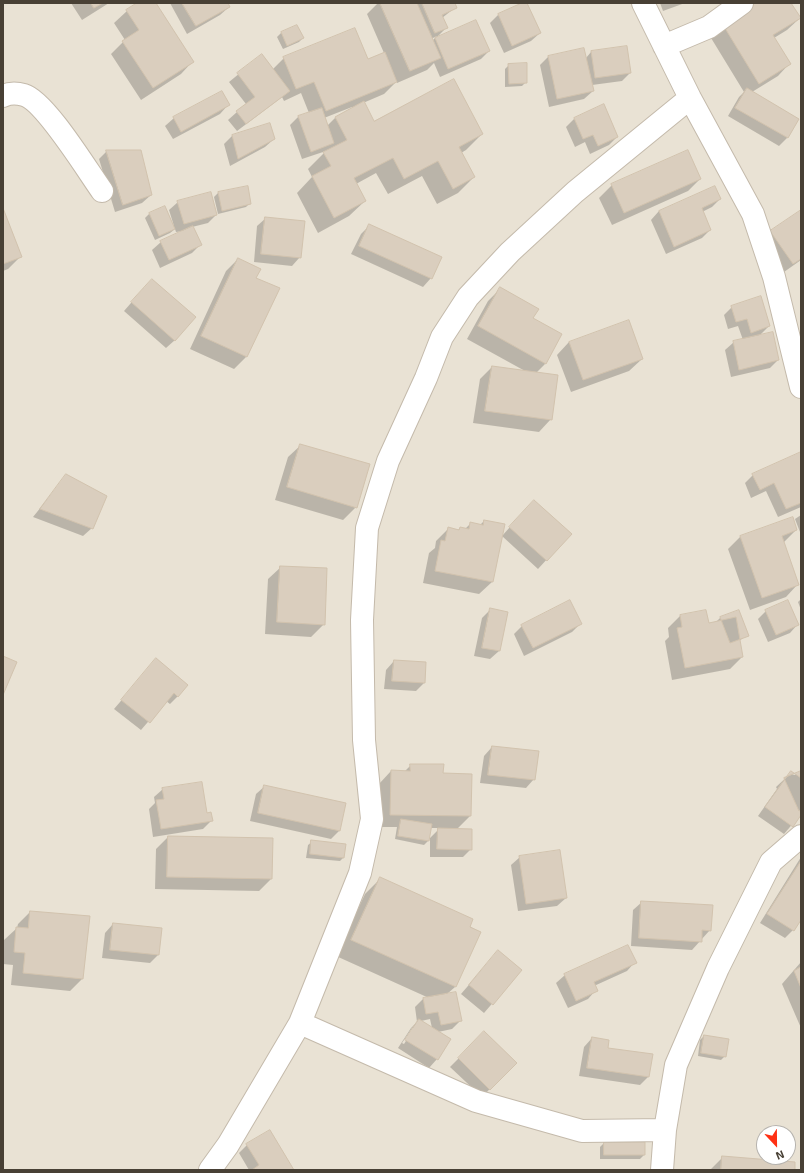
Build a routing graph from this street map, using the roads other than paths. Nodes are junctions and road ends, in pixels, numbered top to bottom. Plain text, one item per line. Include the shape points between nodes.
1 (643, 3) edge
2 (742, 3) edge
3 (664, 46) junction
4 (3, 96) edge
5 (690, 98) junction
6 (102, 191) dead end
7 (801, 387) edge
8 (801, 836) edge
9 (300, 1023) junction
10 (665, 1130) junction
11 (210, 1170) edge
12 (662, 1170) edge

1 - 3 street
2 - 3 street via 709,27
3 - 5 street
4 - 6 street via 8,93 25,95 45,111
5 - 7 street via 753,214 774,277
5 - 9 street via 575,192 510,252 468,297 442,337 388,461 367,528 362,620 364,740 372,819 360,873
8 - 10 street via 771,862 718,968 676,1065
9 - 10 street via 476,1101 582,1131
9 - 11 street via 228,1145
10 - 12 street

